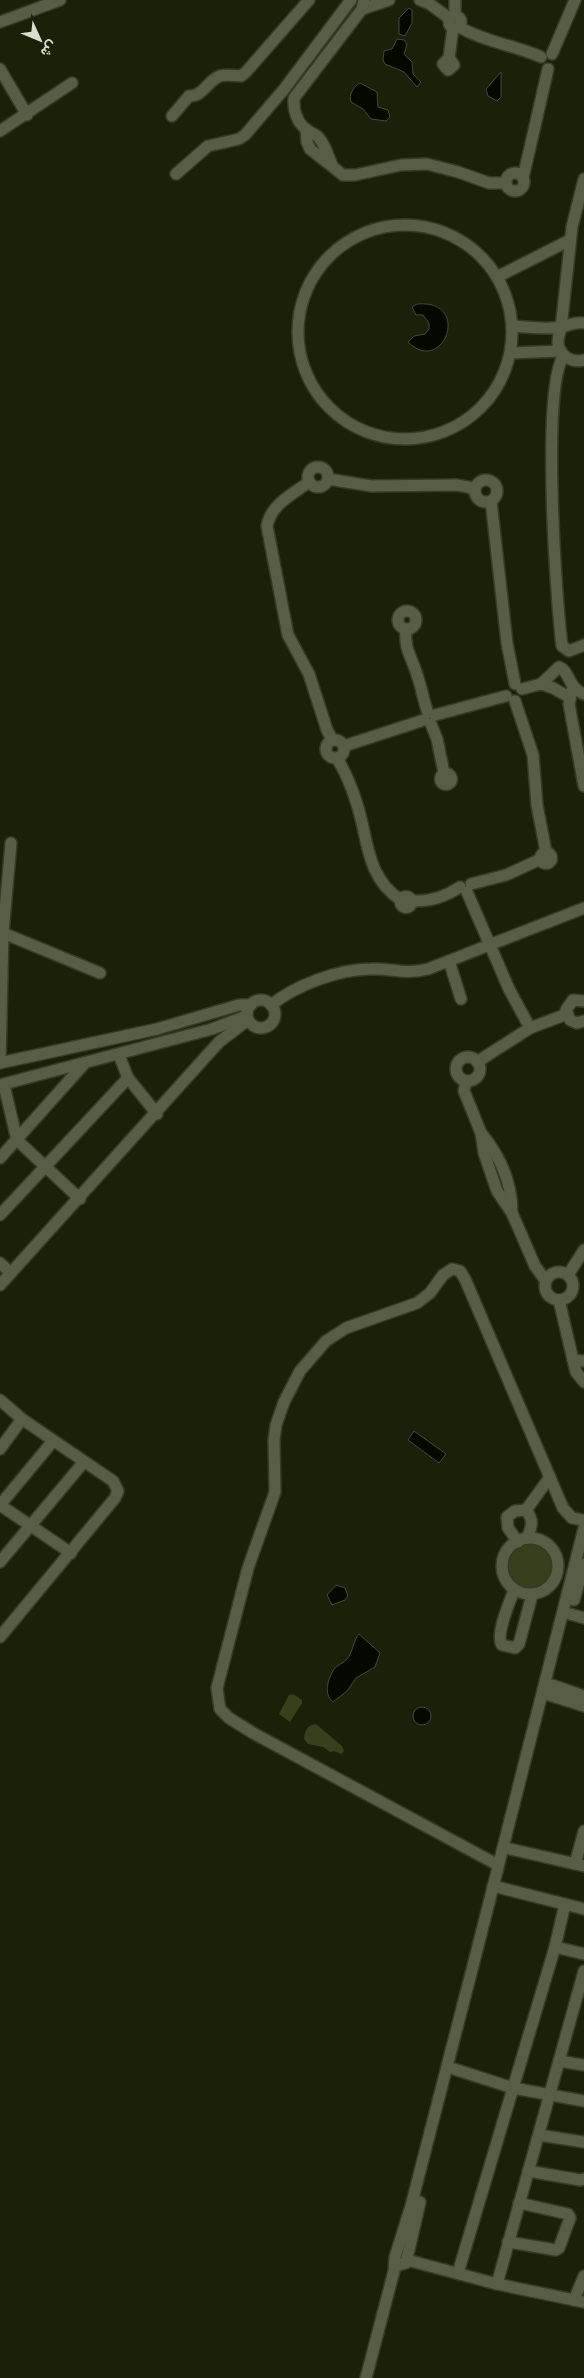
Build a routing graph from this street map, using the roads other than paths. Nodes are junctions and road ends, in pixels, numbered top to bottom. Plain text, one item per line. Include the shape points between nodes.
1 (60, 0) edge
2 (309, 0) edge
3 (351, 0) edge
4 (389, 0) edge
5 (420, 0) edge
6 (455, 0) edge
7 (575, 0) edge
8 (363, 4) edge
9 (0, 22) edge
10 (454, 22) junction
11 (546, 56) junction
12 (449, 58) dead end
13 (0, 69) edge
14 (72, 83) dead end
15 (27, 115) junction
16 (172, 116) dead end
17 (0, 131) edge
18 (176, 174) dead end
19 (584, 179) edge
20 (570, 240) junction
21 (497, 277) junction
22 (584, 323) edge
23 (513, 326) junction
24 (563, 327) junction
25 (510, 353) junction
26 (562, 353) junction
27 (584, 360) edge
28 (328, 479) junction
29 (309, 482) junction
30 (475, 490) junction
31 (492, 501) junction
32 (406, 629) dead end
33 (584, 645) edge
34 (541, 684) junction
35 (519, 687) junction
36 (571, 692) junction
37 (584, 694) edge
38 (511, 698) junction
39 (430, 718) junction
40 (332, 740) junction
41 (344, 746) junction
42 (337, 758) junction
43 (444, 773) dead end
44 (584, 786) edge
45 (11, 843) dead end
46 (466, 888) junction
47 (584, 908) edge
48 (3, 933) junction
49 (490, 946) junction
50 (449, 961) junction
51 (100, 973) dead end
52 (461, 999) dead end
53 (584, 1001) edge
54 (271, 1004) junction
55 (248, 1013) junction
56 (567, 1014) junction
57 (584, 1021) edge
58 (530, 1028) junction
59 (119, 1055) junction
60 (477, 1062) junction
61 (0, 1063) edge
62 (84, 1064) junction
63 (128, 1078) junction
64 (466, 1081) junction
65 (2, 1085) edge
66 (156, 1114) junction
67 (12, 1125) junction
68 (0, 1126) edge
69 (18, 1140) junction
70 (0, 1158) edge
71 (46, 1166) junction
72 (80, 1199) junction
73 (0, 1215) edge
74 (584, 1250) edge
75 (0, 1263) edge
76 (11, 1273) junction
77 (568, 1275) junction
78 (546, 1282) junction
79 (0, 1285) edge
80 (559, 1300) junction
81 (578, 1361) edge
82 (584, 1382) edge
83 (0, 1400) edge
84 (22, 1419) junction
85 (53, 1441) junction
86 (0, 1449) edge
87 (83, 1462) junction
88 (550, 1477) junction
89 (0, 1505) edge
90 (526, 1510) junction
91 (584, 1520) edge
92 (31, 1526) junction
93 (584, 1528) edge
94 (523, 1540) junction
95 (71, 1553) junction
96 (2, 1557) edge
97 (557, 1559) junction
98 (579, 1564) edge
99 (550, 1586) junction
100 (514, 1590) junction
101 (568, 1590) junction
102 (532, 1595) junction
103 (570, 1614) junction
104 (584, 1618) edge
105 (0, 1637) edge
106 (550, 1690) junction
107 (584, 1696) edge
108 (584, 1706) edge
109 (584, 1831) edge
110 (510, 1849) junction
111 (579, 1865) edge
112 (498, 1866) junction
113 (497, 1886) junction
114 (565, 1904) junction
115 (584, 1909) edge
116 (555, 1947) junction
117 (584, 1954) edge
118 (584, 1971) edge
119 (581, 1993) edge
120 (559, 2061) junction
121 (584, 2065) edge
122 (454, 2069) junction
123 (513, 2088) junction
124 (551, 2095) junction
125 (584, 2101) edge
126 (539, 2135) junction
127 (584, 2142) edge
128 (528, 2171) junction
129 (584, 2179) edge
130 (519, 2203) junction
131 (508, 2242) junction
132 (402, 2260) junction
133 (458, 2273) junction
134 (584, 2276) edge
135 (497, 2284) junction
136 (579, 2301) edge
137 (366, 2378) edge
138 (373, 2378) edge

1 - 9 street
2 - 16 street via 246,72 241,76 217,77 199,93 189,96
3 - 18 street via 245,135 208,146
4 - 8 street
5 - 10 street
6 - 10 street
7 - 11 street
8 - 11 street via 294,98 293,107 306,129 323,144 332,165 349,176 401,165 427,164 496,185 506,183 512,174 523,178 548,69 541,65
10 - 11 street via 484,39
10 - 12 street
13 - 15 street
14 - 15 street
15 - 17 street
19 - 20 street
20 - 21 street
20 - 24 street
21 - 23 street
21 - 25 street via 468,245 428,227 384,227 363,233 327,258 312,280 299,317 298,339 310,381 337,415 376,435 397,438 419,438 440,432 478,410 503,374
22 - 24 street
23 - 24 street
23 - 25 street
24 - 26 street via 558,341
25 - 26 street
26 - 27 street via 572,360
26 - 33 street via 556,376 552,444 554,546 562,646 569,651
28 - 29 street via 320,487
28 - 29 street via 324,468 316,466 309,471
28 - 30 street via 371,486 456,485
29 - 40 street via 280,503 272,512 268,526 288,635 309,674
30 - 31 street via 482,502
30 - 31 street via 482,481 490,480 497,490
31 - 35 street via 507,643
32 - 39 street via 407,651
34 - 35 street
34 - 36 street
34 - 36 street via 559,668 565,671
35 - 38 street via 521,697
36 - 37 street
36 - 44 street via 576,748
38 - 39 street
38 - 46 street via 533,754 544,856 506,875
39 - 41 street
39 - 43 street
40 - 41 street via 339,740
40 - 42 street via 326,744 326,751 330,757
41 - 42 street via 343,753
42 - 46 street via 356,804 372,864 385,888 406,900 432,900
45 - 48 street
46 - 49 street
47 - 49 street
48 - 51 street
48 - 61 street
49 - 50 street
49 - 58 street
50 - 52 street
50 - 54 street via 415,972 372,968 353,971 305,984
53 - 56 street via 577,999 570,1003
54 - 55 street via 262,1000
54 - 55 street via 275,1017 268,1027 256,1028
55 - 59 street via 212,1029
55 - 61 street via 239,1005 156,1029
55 - 66 street
56 - 57 street via 574,1022
56 - 58 street
58 - 60 street
59 - 62 street
59 - 63 street
60 - 64 street via 479,1073 474,1080
60 - 64 street via 466,1058 456,1065 459,1077
62 - 65 street
62 - 69 street
63 - 66 street
63 - 71 street
64 - 78 street via 464,1091 481,1133 484,1154 497,1191 512,1213 535,1266
65 - 67 street
66 - 72 street
67 - 68 street
67 - 69 street
69 - 70 street
69 - 71 street
71 - 72 street
71 - 73 street
72 - 76 street
74 - 77 street
75 - 76 street
76 - 79 street
77 - 78 street via 555,1272
77 - 80 street via 572,1290
78 - 80 street via 548,1294
80 - 81 street
81 - 82 street via 576,1372
83 - 84 street
84 - 85 street
84 - 86 street
85 - 87 street
85 - 89 street
87 - 92 street
87 - 95 street via 113,1481 118,1491
88 - 90 street
88 - 91 street via 563,1508 572,1518
88 - 112 street via 460,1271 452,1269 443,1275 430,1293 417,1303 346,1328 326,1341 300,1370 279,1418 274,1440 275,1492 248,1568 217,1688 220,1709 237,1724
89 - 92 street
90 - 94 street via 532,1523
90 - 94 street via 514,1511 507,1520 508,1528
92 - 95 street
92 - 96 street
93 - 98 street
94 - 97 street via 542,1541 550,1546
94 - 100 street via 508,1549 502,1566 504,1576
95 - 105 street
97 - 98 street
97 - 99 street via 558,1573
98 - 101 street
98 - 103 street
99 - 101 street
99 - 102 street
100 - 102 street
100 - 102 street via 502,1626 502,1645 515,1648 519,1644
101 - 112 street
103 - 104 street
103 - 106 street
106 - 107 street
106 - 108 street
106 - 110 street
109 - 111 street
110 - 111 street
110 - 113 street
112 - 113 street
113 - 114 street
113 - 122 street
113 - 132 street
114 - 115 street
114 - 116 street
116 - 117 street
116 - 123 street
118 - 119 street
119 - 120 street
120 - 121 street
120 - 124 street
122 - 123 street
122 - 132 street
123 - 124 street
123 - 133 street
124 - 125 street
124 - 126 street
126 - 127 street
126 - 128 street
128 - 129 street
128 - 130 street
130 - 131 street
130 - 131 street via 568,2214 570,2218 556,2250
131 - 135 street
132 - 133 street
132 - 137 street
132 - 138 street
133 - 135 street
134 - 136 street
135 - 136 street

